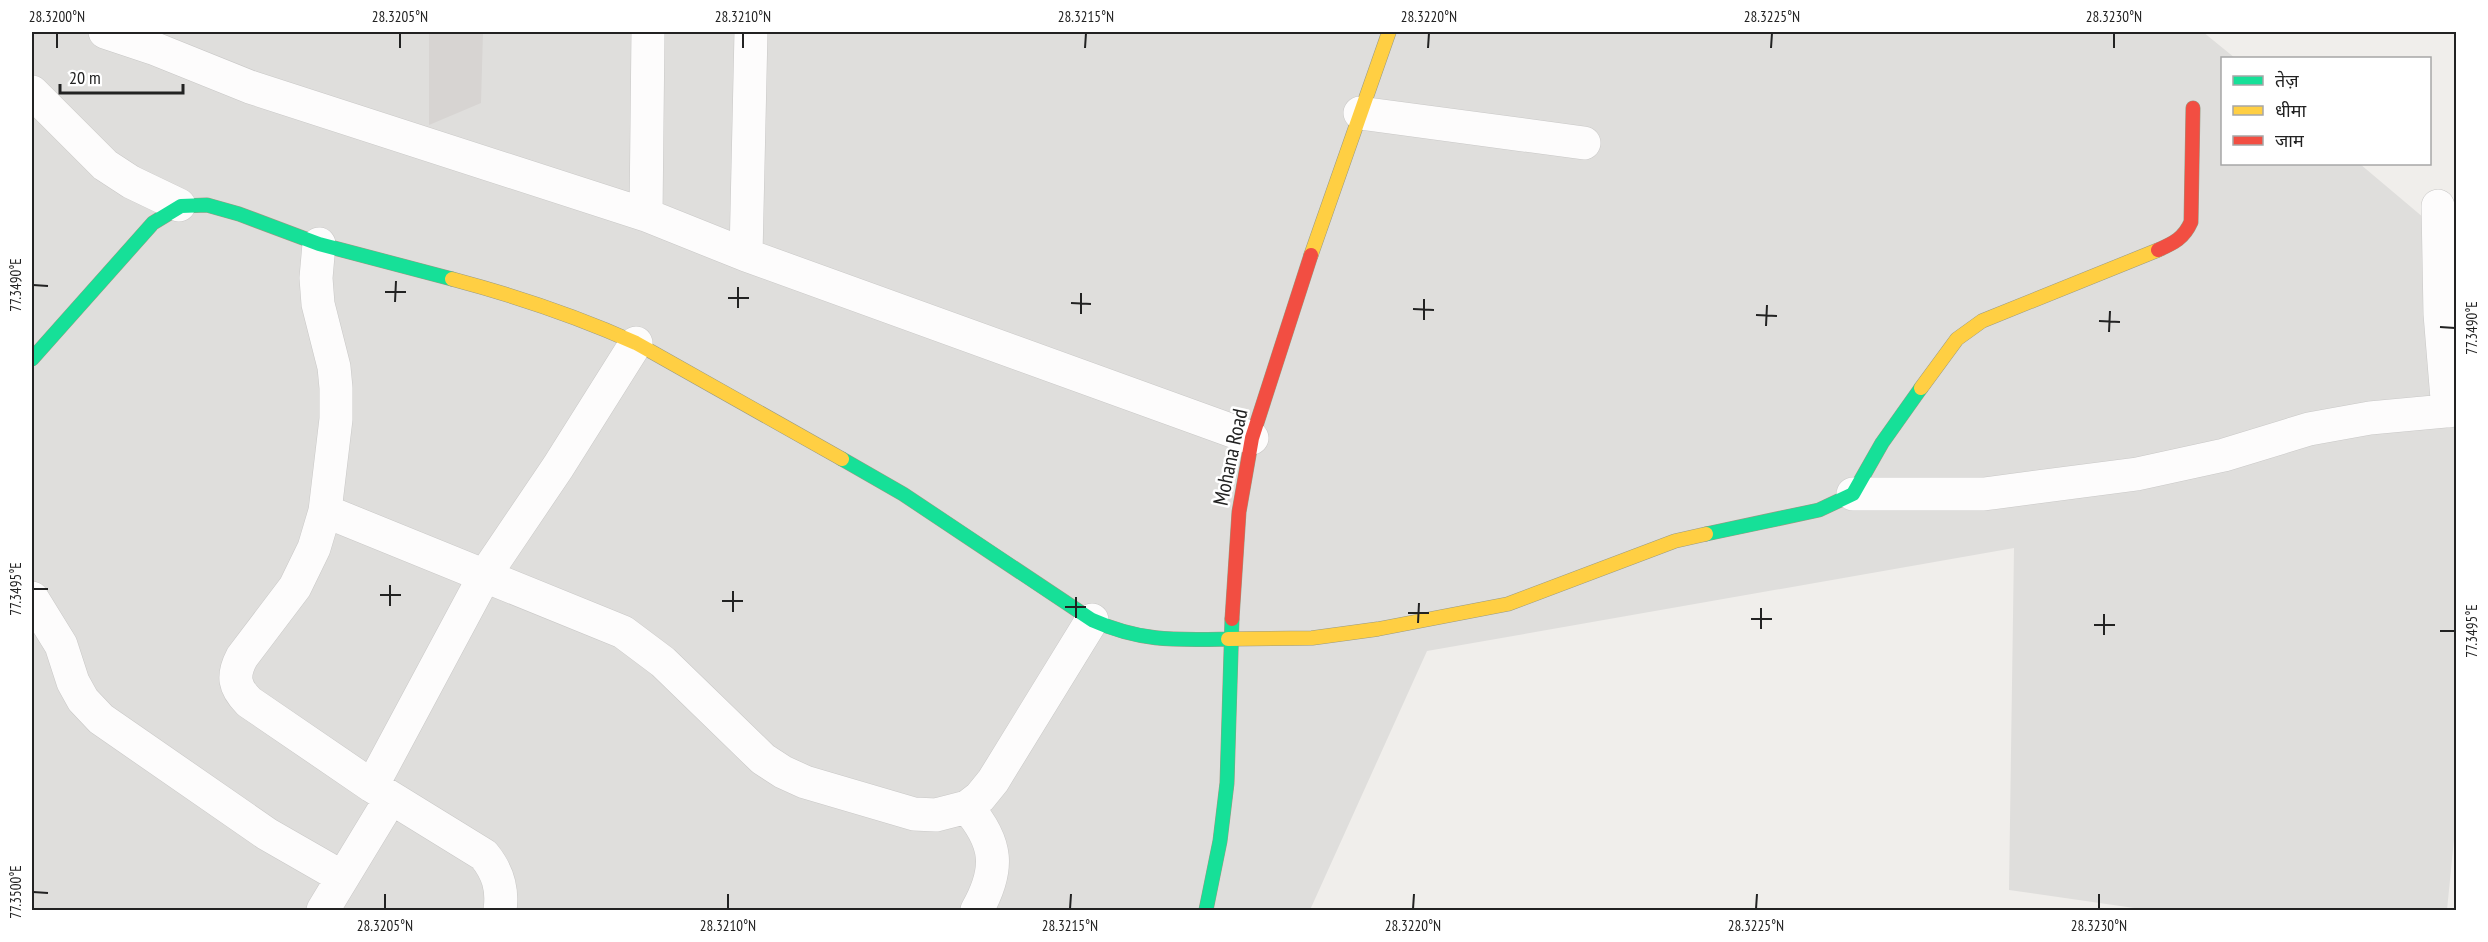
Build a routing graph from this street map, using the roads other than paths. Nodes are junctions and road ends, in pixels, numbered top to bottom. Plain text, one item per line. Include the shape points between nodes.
1 (105, 32) edge
2 (648, 32) edge
3 (751, 32) edge
4 (1389, 32) edge
5 (153, 40) edge
6 (32, 92) edge
7 (2193, 108) dead end
8 (1360, 113) junction
9 (1584, 142) dead end
10 (179, 205) junction
11 (2438, 206) dead end
12 (646, 215) junction
13 (319, 244) junction
14 (746, 255) junction
15 (636, 343) junction
16 (32, 359) edge
17 (2452, 411) edge
18 (1252, 438) junction
19 (1853, 494) junction
20 (325, 511) junction
21 (485, 575) junction
22 (32, 598) edge
23 (1092, 620) junction
24 (1230, 641) junction
25 (382, 792) junction
26 (967, 807) junction
27 (342, 877) junction
28 (323, 910) edge
29 (500, 910) edge
30 (977, 910) edge
31 (1206, 910) edge

1 - 5 street
2 - 12 street
3 - 14 street
4 - 8 street, Mohana Road
5 - 12 street via 250,87
6 - 10 street via 105,165
7 - 19 street via 2191,222 2186,232 2175,243 1969,329 1957,339 1882,443
8 - 9 street
8 - 18 street, Mohana Road
10 - 13 street via 223,209
10 - 16 street via 153,223
11 - 17 street via 2440,314
12 - 14 street
13 - 15 street via 504,293 569,314
13 - 20 street via 318,304 336,388
14 - 18 street
15 - 21 street
15 - 23 street via 903,494
17 - 19 street via 2370,418 2309,429 2224,455 2137,474 1984,494
18 - 24 street, Mohana Road via 1239,512
19 - 24 street via 1819,510 1675,541 1508,604 1312,638
20 - 21 street
20 - 25 street via 314,548 295,587 242,657 235,682 249,702
21 - 25 street
21 - 26 street via 623,632 663,662 763,759 783,772 914,814 936,815
22 - 27 street via 61,645 83,700 101,719 267,834
23 - 24 street via 1139,637
23 - 26 street via 993,781
24 - 31 street, Mohana Road via 1227,783
25 - 27 street
25 - 29 street via 484,855 500,882
26 - 30 street via 986,832 994,861
27 - 28 street

